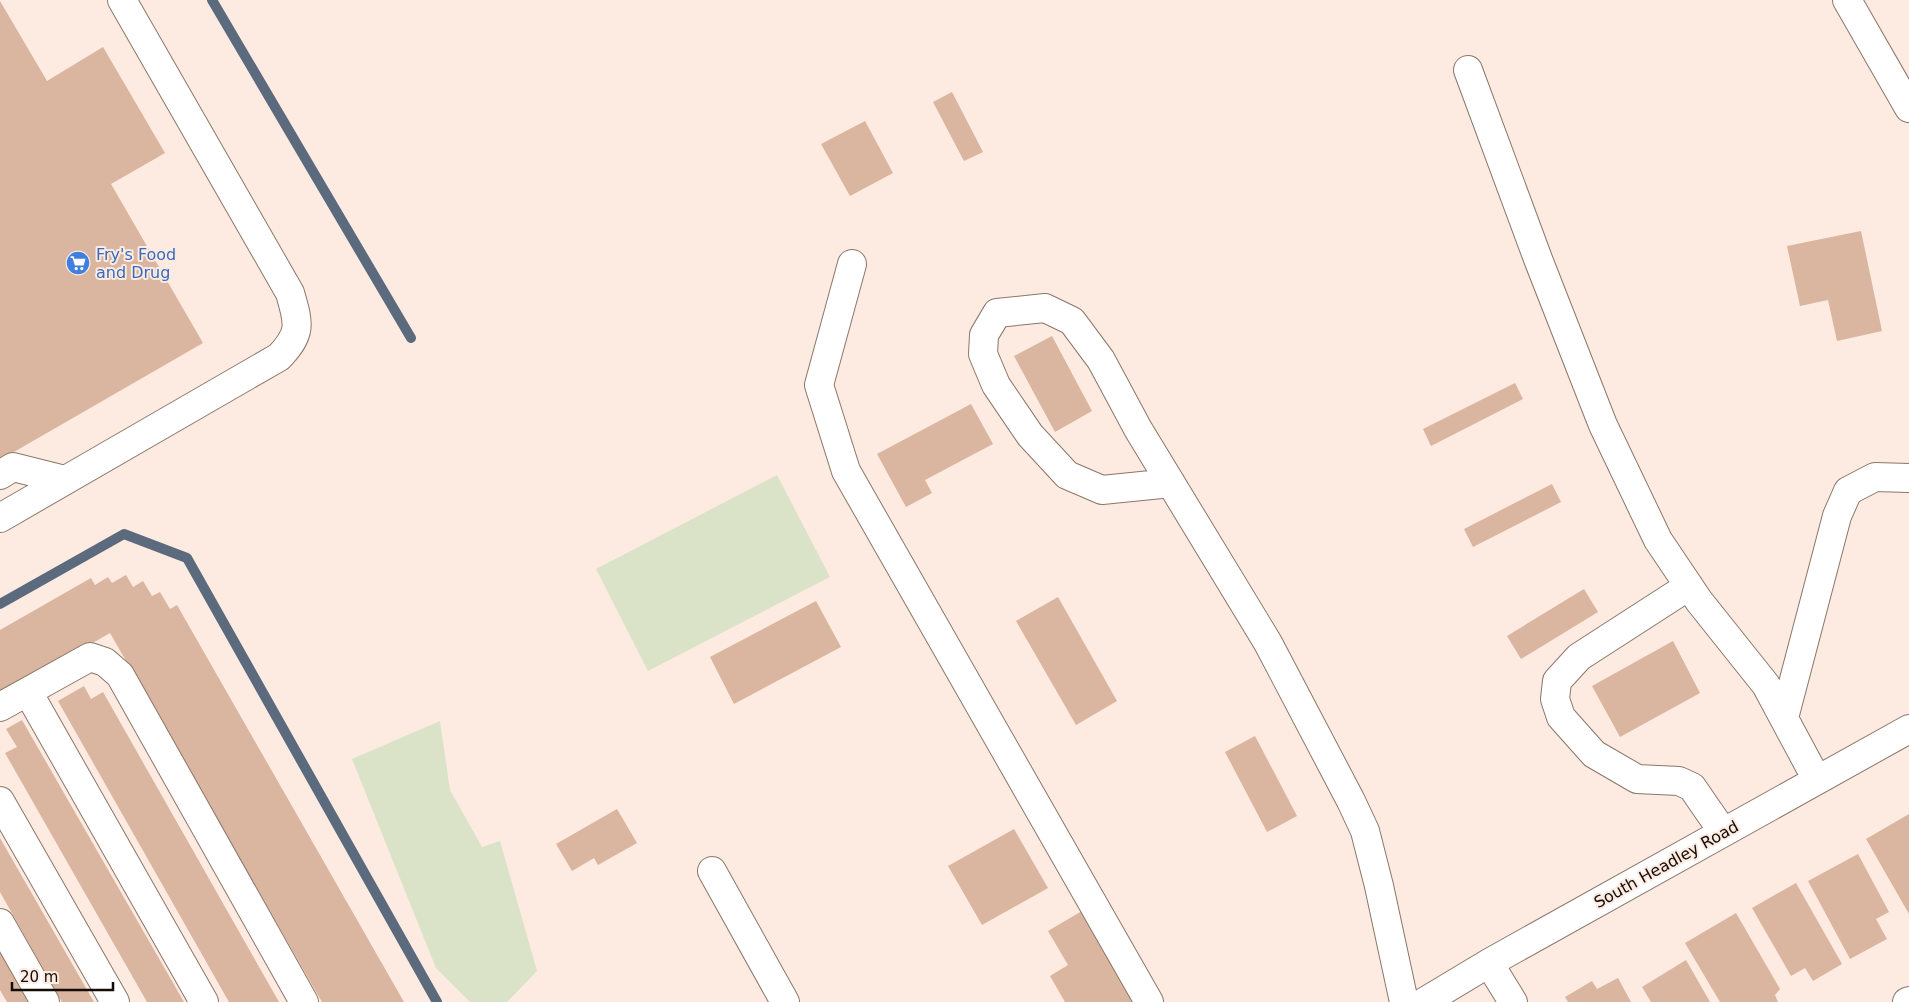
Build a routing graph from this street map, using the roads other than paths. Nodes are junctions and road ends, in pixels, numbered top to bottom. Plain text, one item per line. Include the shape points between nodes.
1 (122, 0) edge
2 (1847, 0) edge
3 (1468, 70) dead end
4 (1909, 108) edge
5 (852, 264) dead end
6 (0, 475) edge
7 (1909, 478) edge
8 (65, 480) junction
9 (1171, 483) junction
10 (0, 518) edge
11 (1690, 586) junction
12 (28, 692) junction
13 (0, 707) edge
14 (1784, 718) junction
15 (1909, 729) edge
16 (1817, 780) junction
17 (0, 801) edge
18 (1723, 832) junction
19 (712, 871) dead end
20 (0, 923) edge
21 (1489, 963) junction
22 (45, 1002) edge
23 (115, 1002) edge
24 (204, 1002) edge
25 (304, 1002) edge
26 (785, 1002) edge
27 (1149, 1002) edge
28 (1404, 1002) edge
29 (1424, 1002) edge
30 (1513, 1002) edge

1 - 8 street via 290,293 298,328 292,344 279,357
2 - 4 street
3 - 11 street via 1603,425 1658,540
5 - 27 street via 818,385 846,471
6 - 8 street via 13,467
7 - 14 street via 1875,477 1848,491 1837,516
8 - 10 street
9 - 9 street via 1101,360 1072,321 1045,308 998,313 984,335 983,354 996,385 1030,435 1067,475 1102,490
9 - 28 street via 1268,643 1351,801 1364,831 1379,886
11 - 14 street via 1766,685
11 - 18 street via 1579,657 1557,681 1555,699 1561,717 1594,754 1637,779 1679,781 1692,787
12 - 13 street
12 - 24 street
12 - 25 street via 90,657 106,662 120,675
14 - 16 street
15 - 16 street, South Headley Road
16 - 18 street, South Headley Road
17 - 23 street
18 - 21 street, South Headley Road
19 - 26 street
20 - 22 street
21 - 29 street, South Headley Road
21 - 30 street

